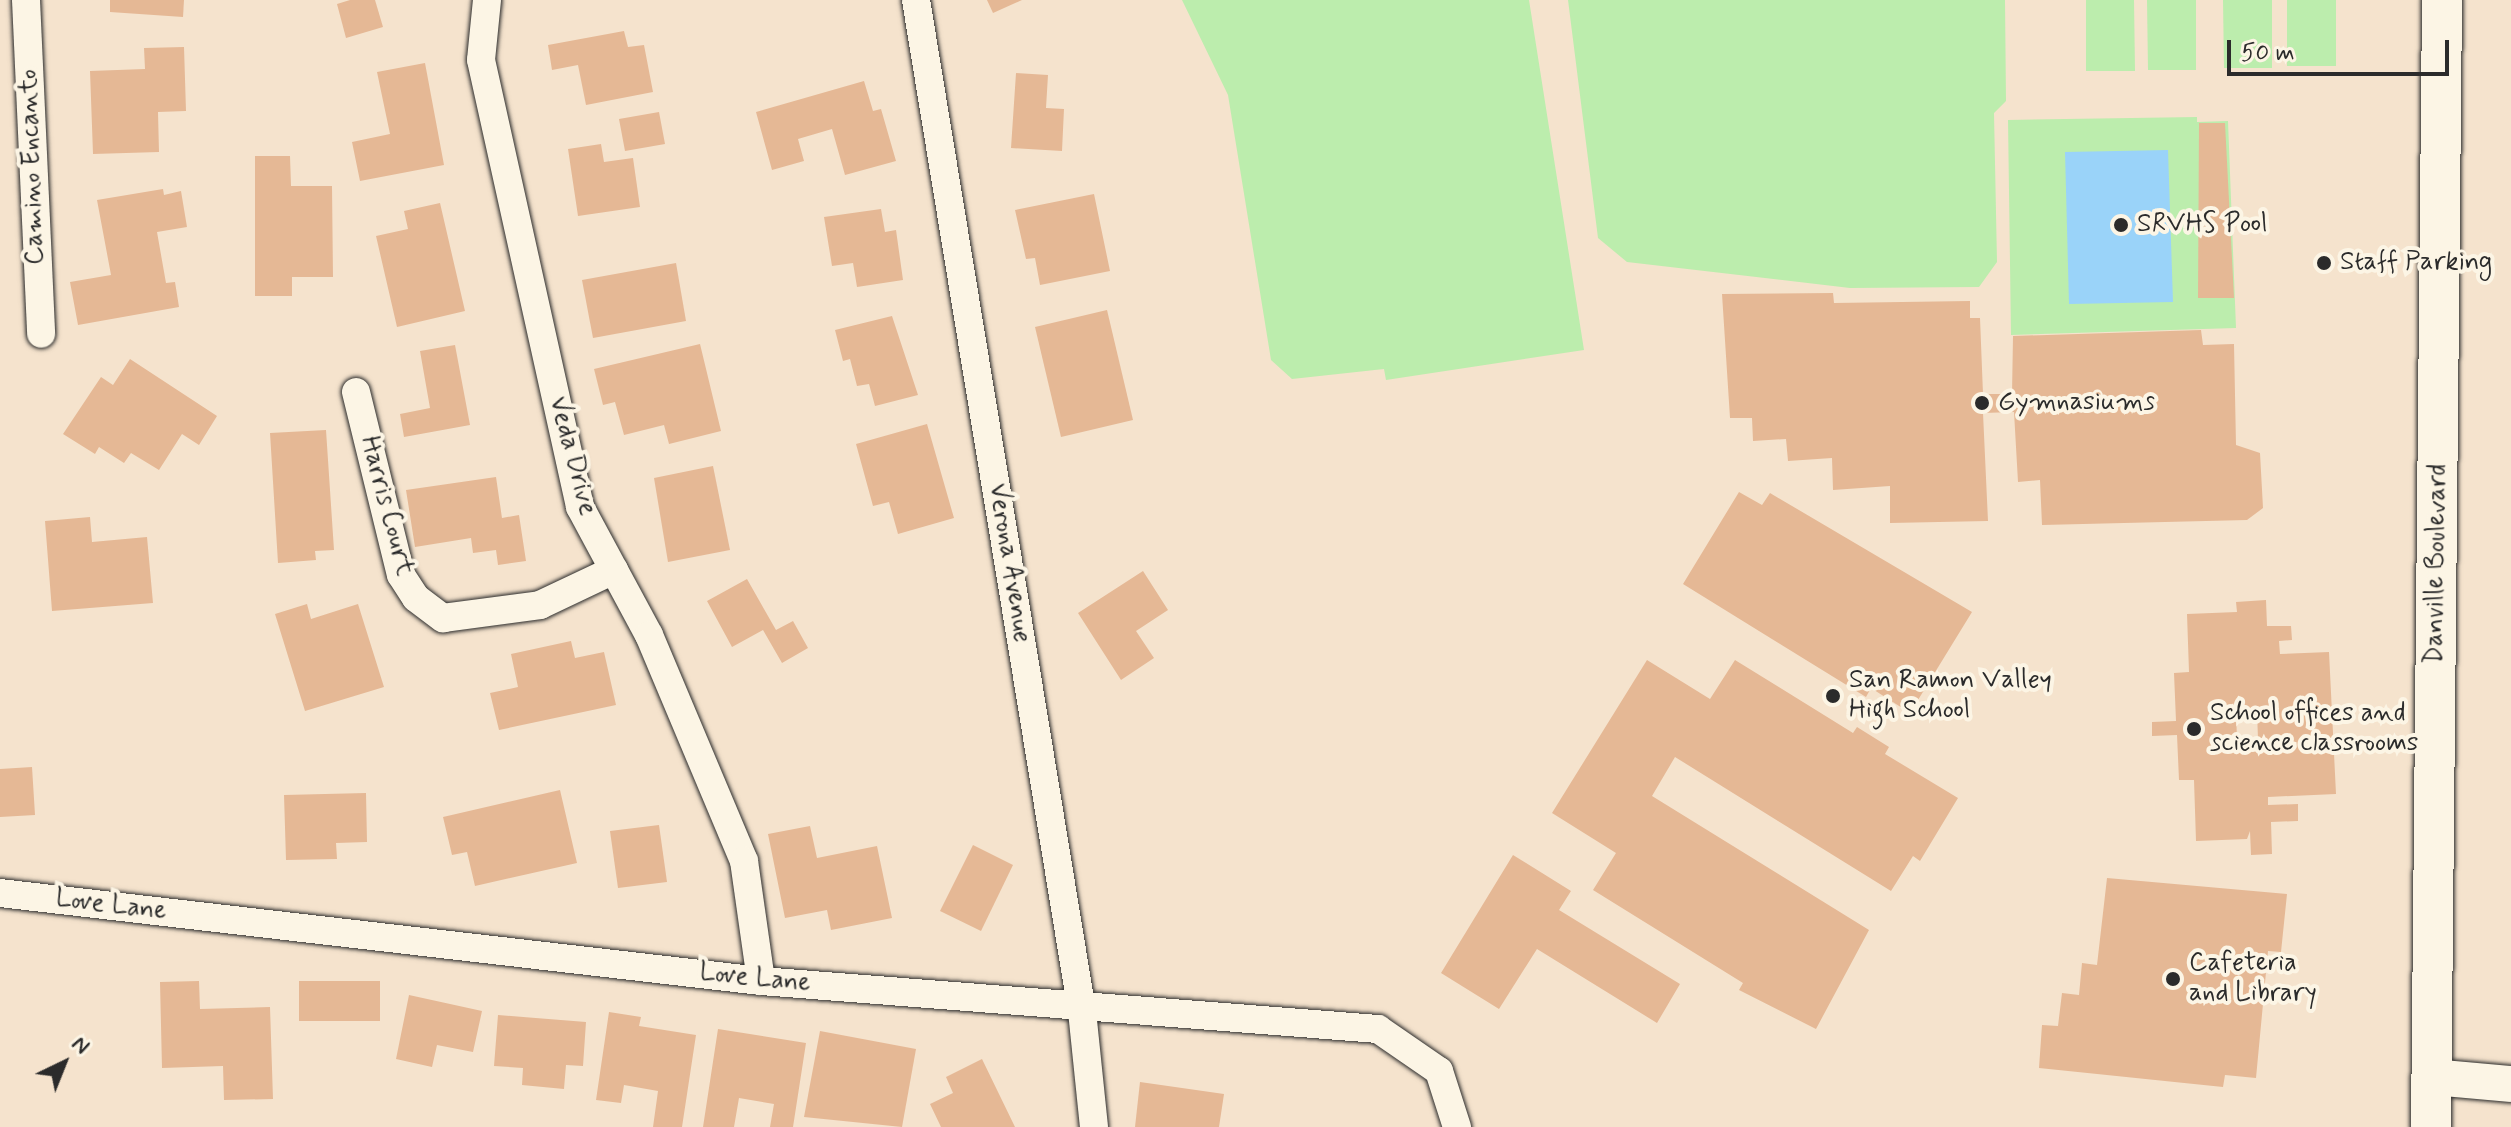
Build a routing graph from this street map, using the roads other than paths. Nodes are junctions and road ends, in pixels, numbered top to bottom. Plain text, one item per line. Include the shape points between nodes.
1 (26, 0) edge
2 (487, 0) edge
3 (916, 0) edge
4 (2442, 0) edge
5 (41, 334) dead end
6 (356, 392) dead end
7 (614, 570) junction
8 (0, 893) edge
9 (761, 981) junction
10 (1082, 1011) junction
11 (2432, 1077) junction
12 (2511, 1084) edge
13 (1094, 1127) edge
14 (1457, 1127) edge
15 (2431, 1127) edge

1 - 5 street, Camino Encanto
2 - 7 street, Veda Drive via 481,60 580,507
3 - 10 street, Verona Avenue
4 - 11 main road, Danville Boulevard
6 - 7 street, Harris Court via 401,575 416,598 443,618 540,605
7 - 9 street, Veda Drive via 649,635 744,861
8 - 9 street, Love Lane
9 - 10 street, Love Lane
10 - 13 street, Verona Avenue
10 - 14 street, Love Lane via 1378,1029 1439,1071
11 - 12 street
11 - 15 main road, Danville Boulevard

